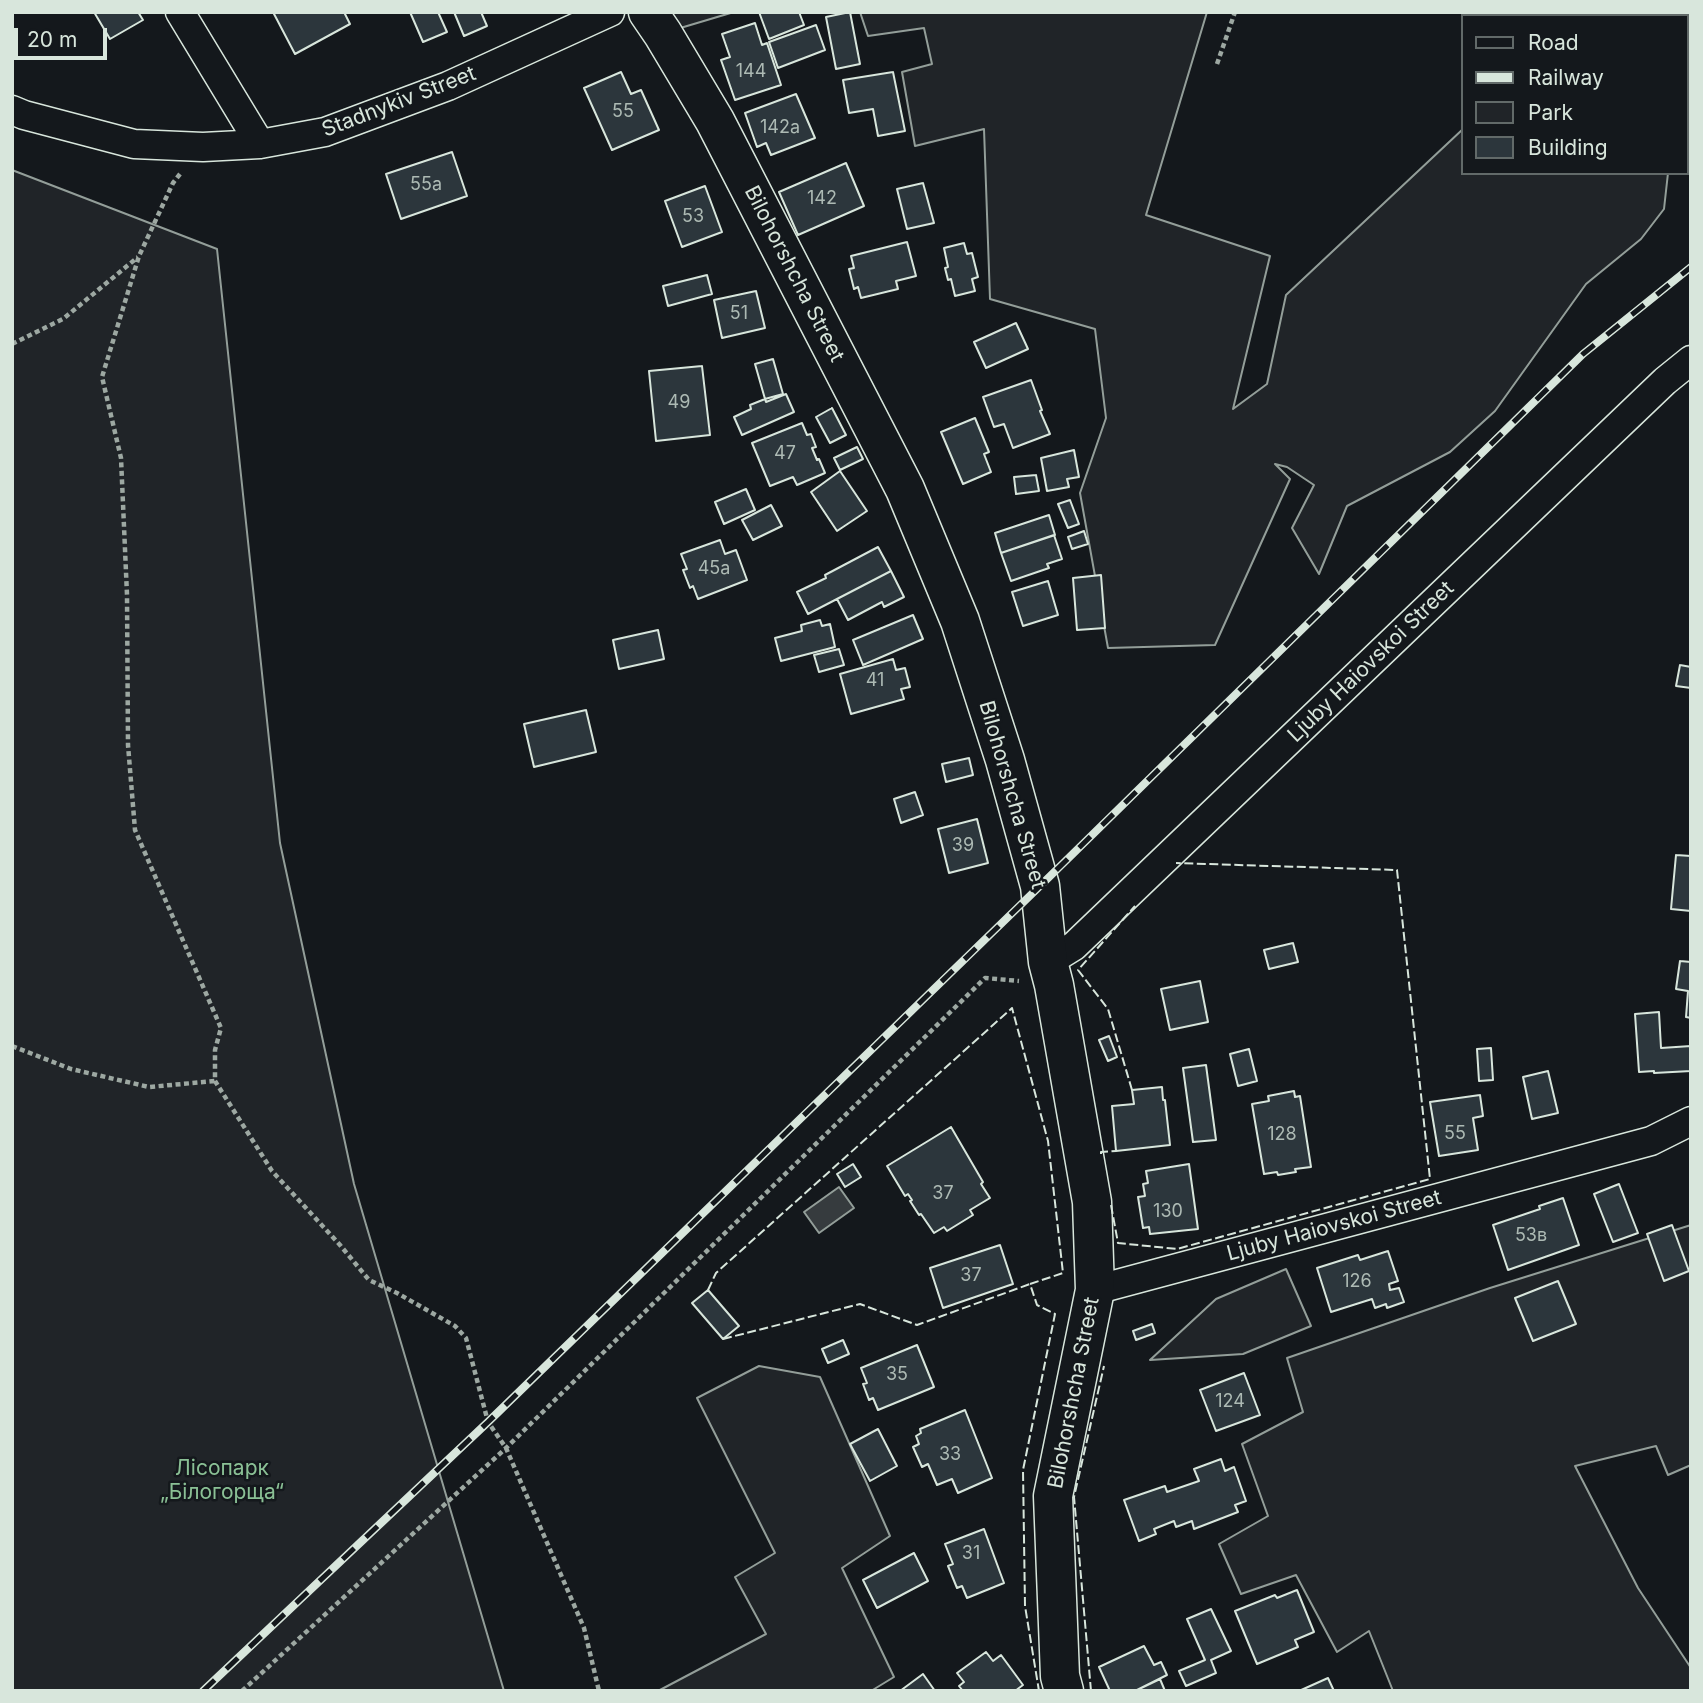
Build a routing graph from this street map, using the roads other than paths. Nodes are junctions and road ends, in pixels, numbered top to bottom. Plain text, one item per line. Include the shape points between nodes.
1 (180, 12) edge
2 (610, 12) edge
3 (648, 12) edge
4 (12, 110) edge
5 (260, 144) junction
6 (1691, 360) edge
7 (1051, 973) junction
8 (1691, 1121) edge
9 (1095, 1290) junction
10 (1063, 1691) edge

1 - 5 street
2 - 5 street, Stadnykiv Street via 436,90 326,131
3 - 7 street, Bilohorshcha Street via 715,121 905,489 960,621 1005,760 1040,886
4 - 5 street, Stadnykiv Street via 134,144
6 - 7 street, Ljuby Haiovskoi Street via 1084,936
7 - 9 street, Bilohorshcha Street via 1092,1202
8 - 9 street, Ljuby Haiovskoi Street via 1651,1141
9 - 10 street, Bilohorshcha Street via 1053,1496

